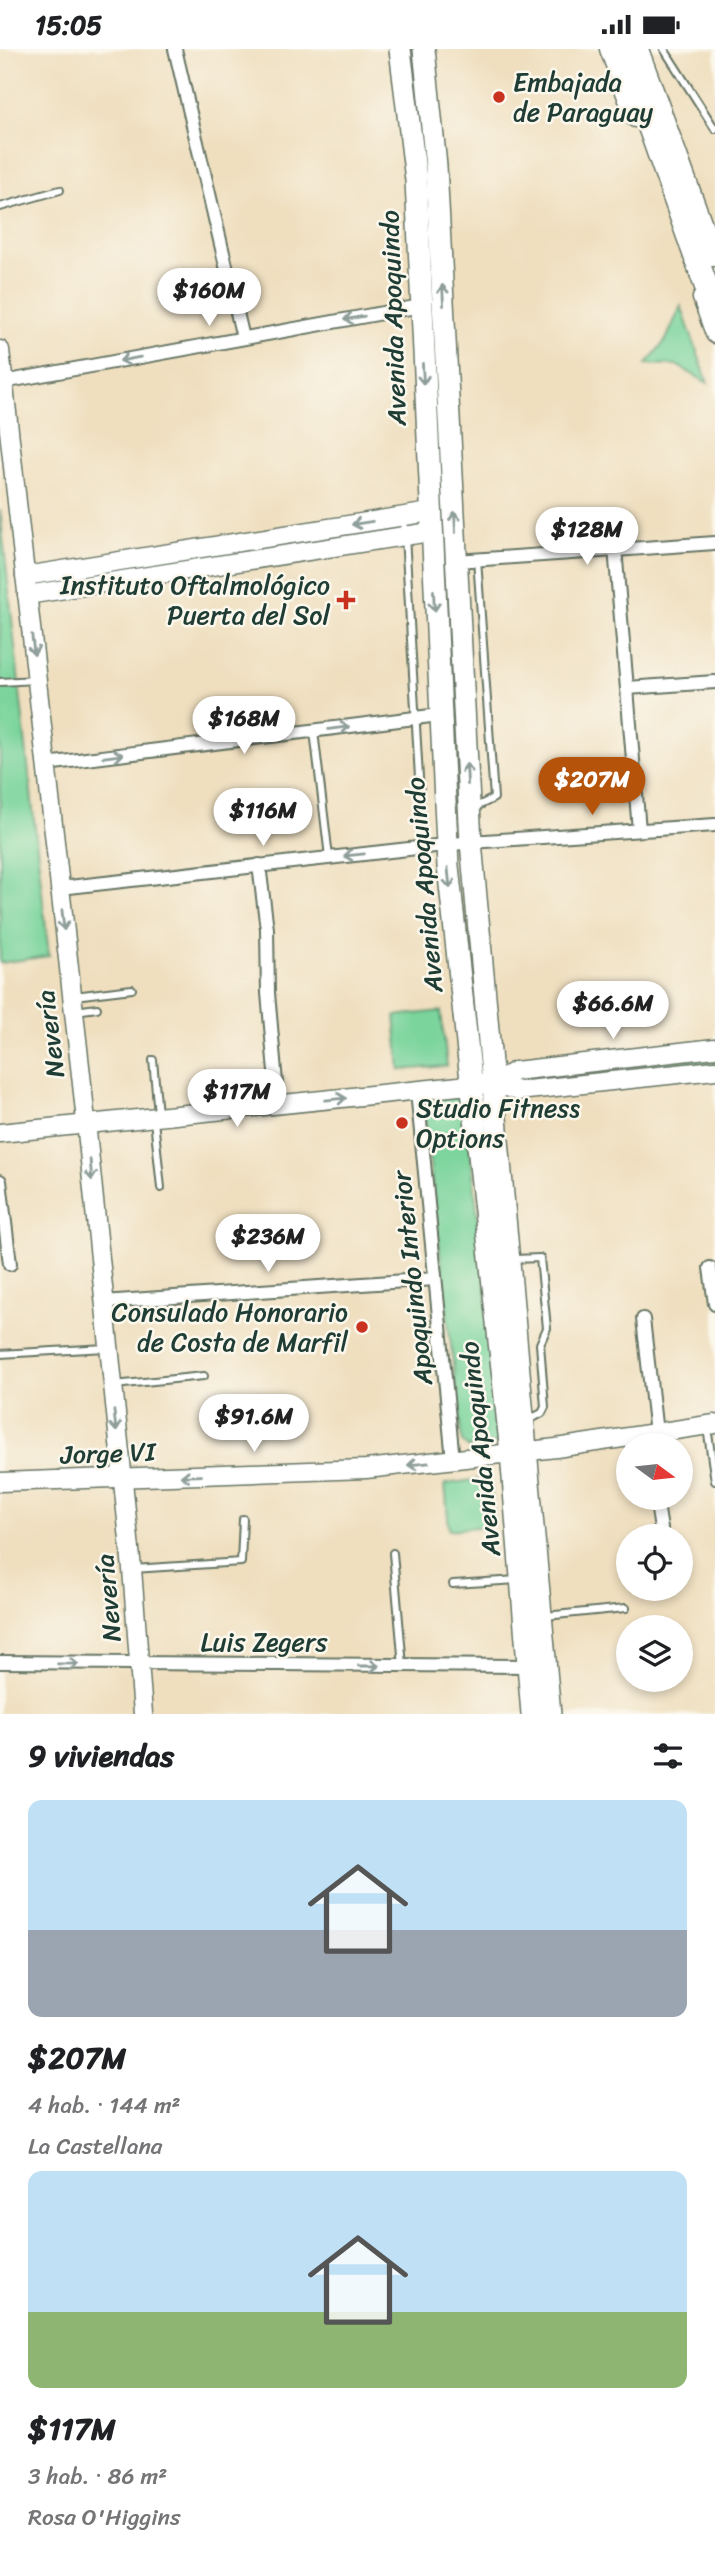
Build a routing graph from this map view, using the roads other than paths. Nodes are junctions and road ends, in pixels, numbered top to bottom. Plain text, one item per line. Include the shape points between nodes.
1 (175, 49) edge
2 (400, 49) edge
3 (424, 49) edge
4 (609, 49) edge
5 (622, 49) edge
6 (639, 49) edge
7 (664, 49) edge
8 (715, 129) edge
9 (60, 190) dead end
10 (0, 207) edge
11 (715, 257) edge
12 (421, 306) junction
13 (715, 311) edge
14 (715, 334) edge
15 (243, 338) junction
16 (0, 349) edge
17 (3, 393) edge
18 (404, 517) junction
19 (430, 522) junction
20 (405, 536) junction
21 (274, 537) junction
22 (715, 543) edge
23 (615, 548) junction
24 (156, 556) junction
25 (276, 556) junction
26 (467, 560) junction
27 (158, 575) junction
28 (24, 576) junction
29 (27, 595) junction
30 (37, 680) junction
31 (715, 682) edge
32 (0, 683) edge
33 (627, 688) junction
34 (439, 715) junction
35 (414, 719) junction
36 (314, 731) junction
37 (46, 764) junction
38 (715, 825) edge
39 (639, 830) junction
40 (471, 842) junction
41 (446, 844) junction
42 (423, 847) junction
43 (329, 857) junction
44 (259, 865) junction
45 (60, 888) junction
46 (132, 989) dead end
47 (73, 1004) junction
48 (97, 1008) dead end
49 (715, 1048) edge
50 (153, 1060) dead end
51 (587, 1063) junction
52 (715, 1070) edge
53 (589, 1082) junction
54 (493, 1083) junction
55 (469, 1085) junction
56 (417, 1091) junction
57 (278, 1105) junction
58 (156, 1117) junction
59 (86, 1124) junction
60 (0, 1133) edge
61 (0, 1181) edge
62 (161, 1188) dead end
63 (510, 1259) junction
64 (10, 1265) dead end
65 (710, 1268) dead end
66 (435, 1279) junction
67 (103, 1302) junction
68 (715, 1304) edge
69 (643, 1319) dead end
70 (540, 1344) junction
71 (518, 1347) junction
72 (108, 1348) junction
73 (0, 1354) edge
74 (204, 1376) dead end
75 (112, 1385) junction
76 (526, 1422) junction
77 (711, 1424) edge
78 (649, 1433) edge
79 (671, 1433) edge
80 (616, 1442) edge
81 (519, 1452) junction
82 (453, 1460) junction
83 (121, 1479) junction
84 (715, 1481) edge
85 (0, 1482) edge
86 (243, 1519) dead end
87 (393, 1553) dead end
88 (132, 1569) junction
89 (521, 1580) junction
90 (453, 1584) dead end
91 (626, 1608) dead end
92 (542, 1616) junction
93 (0, 1663) edge
94 (140, 1664) junction
95 (403, 1666) junction
96 (528, 1666) junction
97 (143, 1714) edge
98 (532, 1714) edge
99 (550, 1714) edge

1 - 15 street
2 - 12 main road, Avenida Apoquindo via 412,131
26 -> 3 main road, Avenida Apoquindo
4 - 14 street
5 - 13 highway
6 - 11 street
7 - 8 lane
9 - 10 lane
12 -> 15 street
12 -> 19 main road, Avenida Apoquindo
15 -> 17 street
16 - 17 street, Nevería
17 - 28 street, Nevería
18 - 19 street
18 - 20 lane
18 -> 21 street
19 - 20 street
19 -> 34 main road, Avenida Apoquindo
20 - 25 street
20 - 35 lane
21 - 24 street
21 - 25 street
22 - 23 street
23 - 26 street
23 - 33 street
24 - 27 street
24 - 28 street
25 - 27 street
40 -> 26 main road, Avenida Apoquindo
27 - 29 street
28 - 29 street, Nevería
29 -> 30 street, Nevería
30 - 32 lane
30 - 37 street, Nevería
31 - 33 street
33 - 39 street
34 - 35 street
34 - 41 main road, Avenida Apoquindo
36 -> 35 street
35 - 42 lane
37 -> 36 street
36 - 43 lane
37 - 45 street, Nevería
38 - 39 street
39 - 40 street
40 - 41 street
40 - 54 main road, Avenida Apoquindo
41 - 42 street
41 -> 55 main road, Avenida Apoquindo
42 -> 43 street
43 - 44 street
44 - 45 street
44 - 57 street
45 -> 47 street, Nevería
46 - 47 lane
47 - 48 lane
47 - 59 street, Nevería
49 - 51 street
50 - 58 lane
51 - 53 street via 584,1073
51 - 54 street via 515,1071
52 - 53 street
53 - 54 street via 518,1091
54 - 55 street
54 - 63 main road, Avenida Apoquindo
55 - 56 street
55 - 81 main road, Avenida Apoquindo
57 -> 56 street
56 - 66 street, Apoquindo Interior
57 - 58 street
58 - 59 street
58 - 62 lane
59 - 60 street
59 -> 67 street, Nevería
61 - 64 street
63 - 70 lane via 540,1258 547,1328
63 - 71 main road, Avenida Apoquindo
65 - 68 street
66 - 67 street
66 - 82 street, Apoquindo Interior
67 - 72 street, Nevería
69 - 78 street
70 - 71 lane
70 - 76 lane via 545,1407
71 - 76 main road, Avenida Apoquindo
72 - 73 lane
72 - 75 street, Nevería
74 - 75 lane
75 -> 83 street, Nevería
76 - 81 main road, Avenida Apoquindo
77 - 79 street, Jorge VI
77 - 84 lane
80 - 81 street, Jorge VI
81 - 82 street, Jorge VI
81 - 89 main road, Avenida Apoquindo
81 - 92 main road, Avenida Apoquindo
82 -> 83 street, Jorge VI via 366,1469
83 - 85 street, Jorge VI
83 - 88 street, Nevería
86 - 88 lane via 241,1562
87 - 95 lane
88 - 94 street, Nevería
89 - 90 lane
89 - 96 main road, Avenida Apoquindo
91 - 92 lane
92 - 99 main road, Avenida Apoquindo
93 -> 94 street, Luis Zegers
94 -> 95 street, Luis Zegers
94 - 97 street, Nevería
95 - 96 street, Luis Zegers
96 - 98 main road, Avenida Apoquindo

